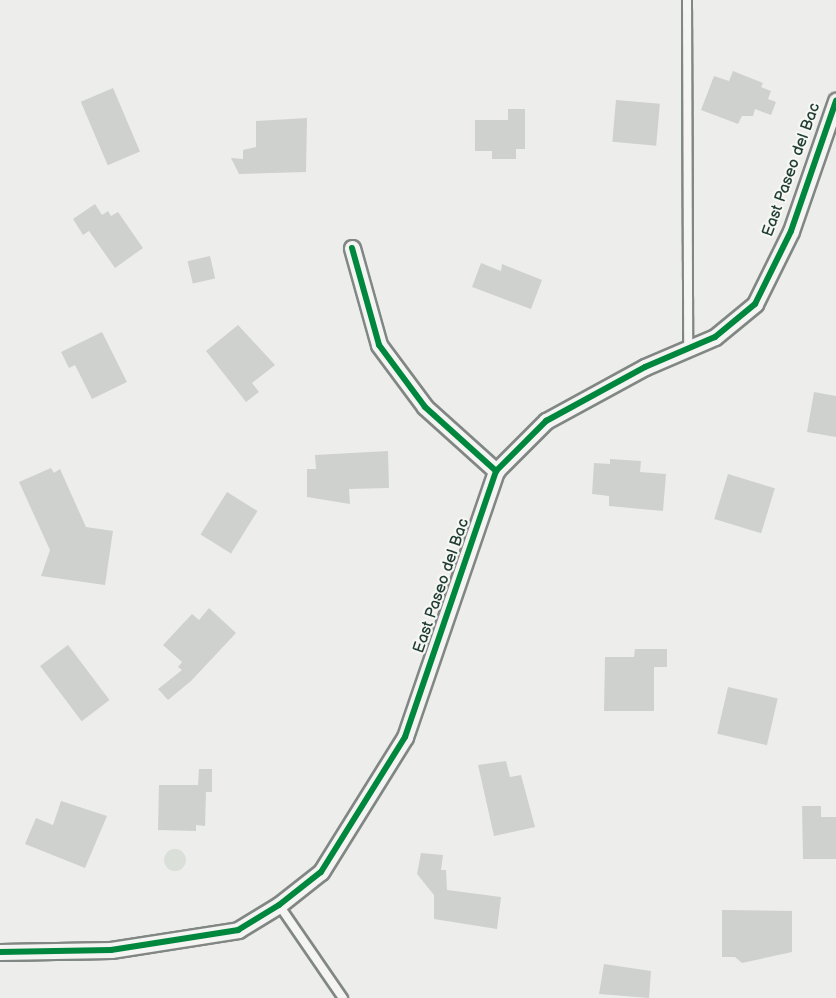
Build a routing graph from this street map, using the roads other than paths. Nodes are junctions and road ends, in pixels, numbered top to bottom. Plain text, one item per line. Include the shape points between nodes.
1 (687, 0) edge
2 (836, 101) edge
3 (352, 248) dead end
4 (688, 349) junction
5 (496, 471) junction
6 (279, 906) junction
7 (0, 952) edge
8 (343, 998) edge

1 - 4 lane
2 - 4 street, East Paseo del Bac via 791,231 755,304 715,337
3 - 5 street via 379,345 425,407
4 - 5 street, East Paseo del Bac via 645,367 546,421
5 - 6 street, East Paseo del Bac via 405,737 321,872
6 - 7 street, East Paseo del Bac via 238,930 111,950
6 - 8 lane

